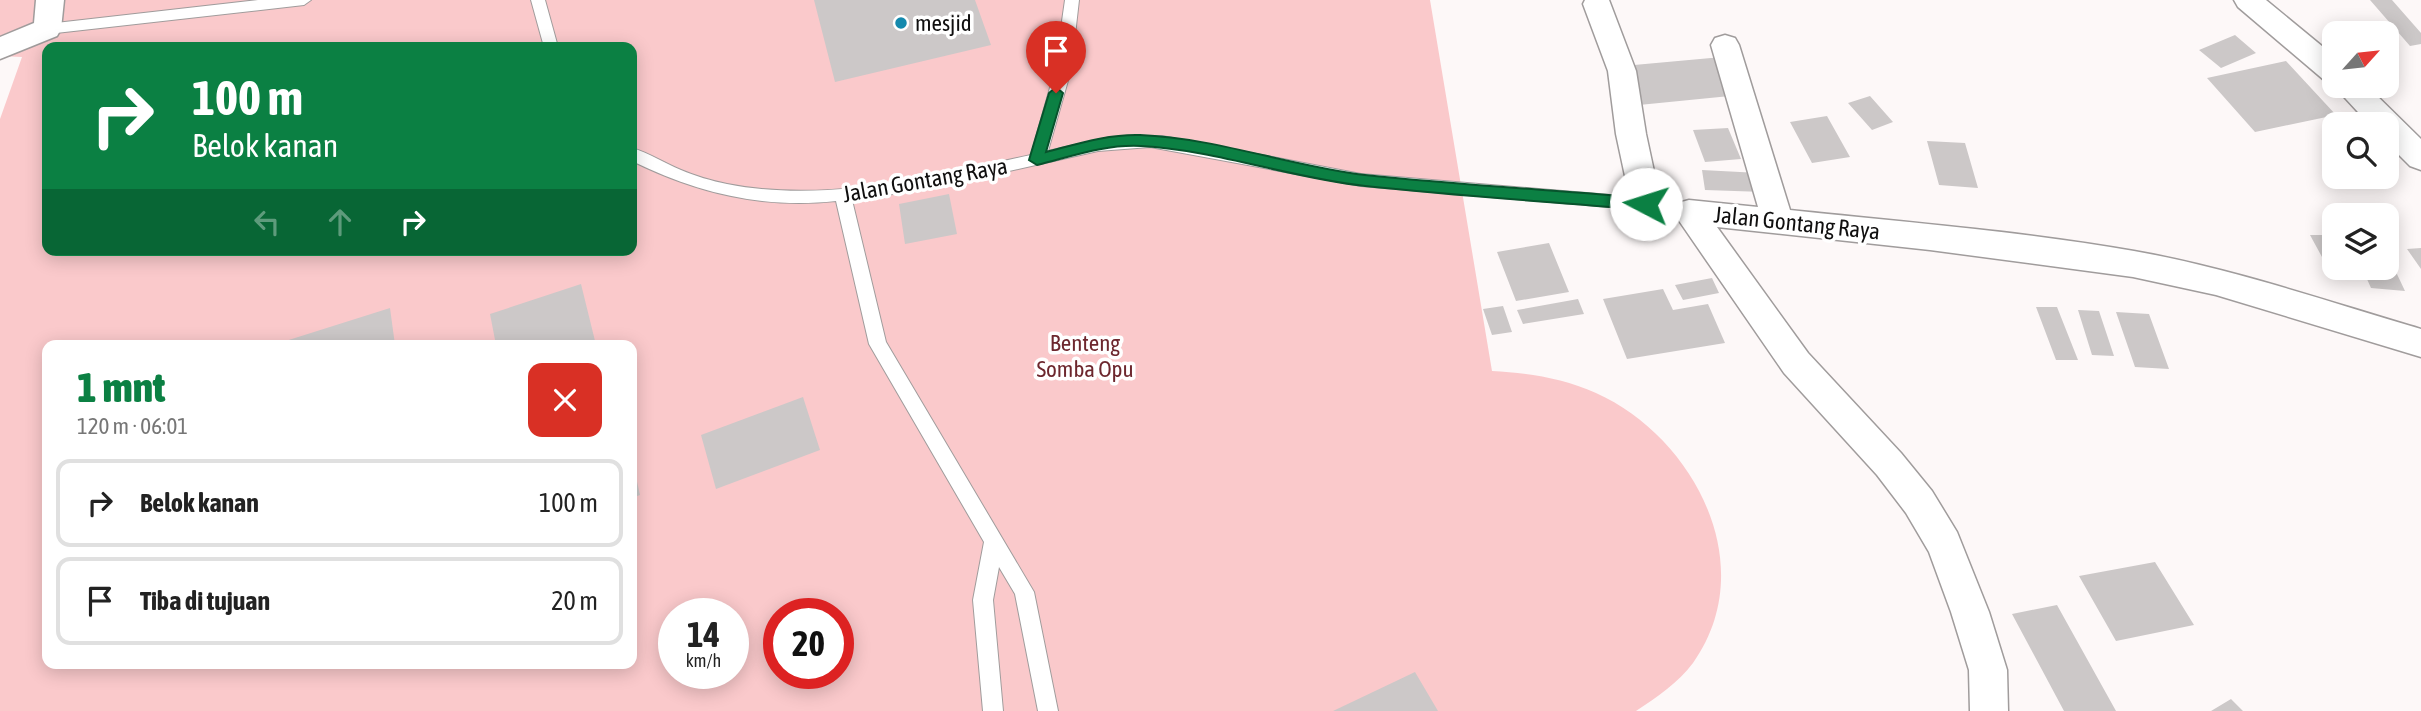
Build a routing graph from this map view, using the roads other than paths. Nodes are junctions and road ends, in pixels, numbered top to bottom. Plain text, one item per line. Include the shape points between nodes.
1 (50, 0) edge
2 (304, 0) edge
3 (538, 0) edge
4 (1072, 0) edge
5 (2248, 0) edge
6 (1597, 4) dead end
7 (47, 29) junction
8 (550, 42) edge
9 (1725, 45) dead end
10 (0, 48) edge
11 (2322, 61) edge
12 (2361, 98) edge
13 (637, 157) edge
14 (2421, 158) edge
15 (1037, 160) junction
16 (843, 195) junction
17 (1646, 204) junction
18 (1689, 212) junction
19 (1778, 221) junction
20 (2421, 343) edge
21 (994, 541) junction
22 (993, 711) edge
23 (1048, 711) edge
24 (1989, 711) edge

1 - 7 street
2 - 7 lane
3 - 8 lane
4 - 15 lane via 1063,70
5 - 11 street
6 - 17 street via 1618,53
7 - 10 street
9 - 19 street
12 - 14 street
13 - 16 lane, Jalan Gontang Raya via 697,182 755,195
15 - 16 lane, Jalan Gontang Raya
15 - 17 lane, Jalan Gontang Raya via 1093,145 1138,141 1364,180
16 - 21 lane via 878,344
17 - 18 lane, Jalan Gontang Raya
18 - 19 street, Jalan Gontang Raya
18 - 24 street via 1796,363 1919,502 1944,544 1970,612 1988,670
19 - 20 street, Jalan Gontang Raya via 2133,264 2216,282
21 - 22 lane via 983,600
21 - 23 lane via 1024,592

